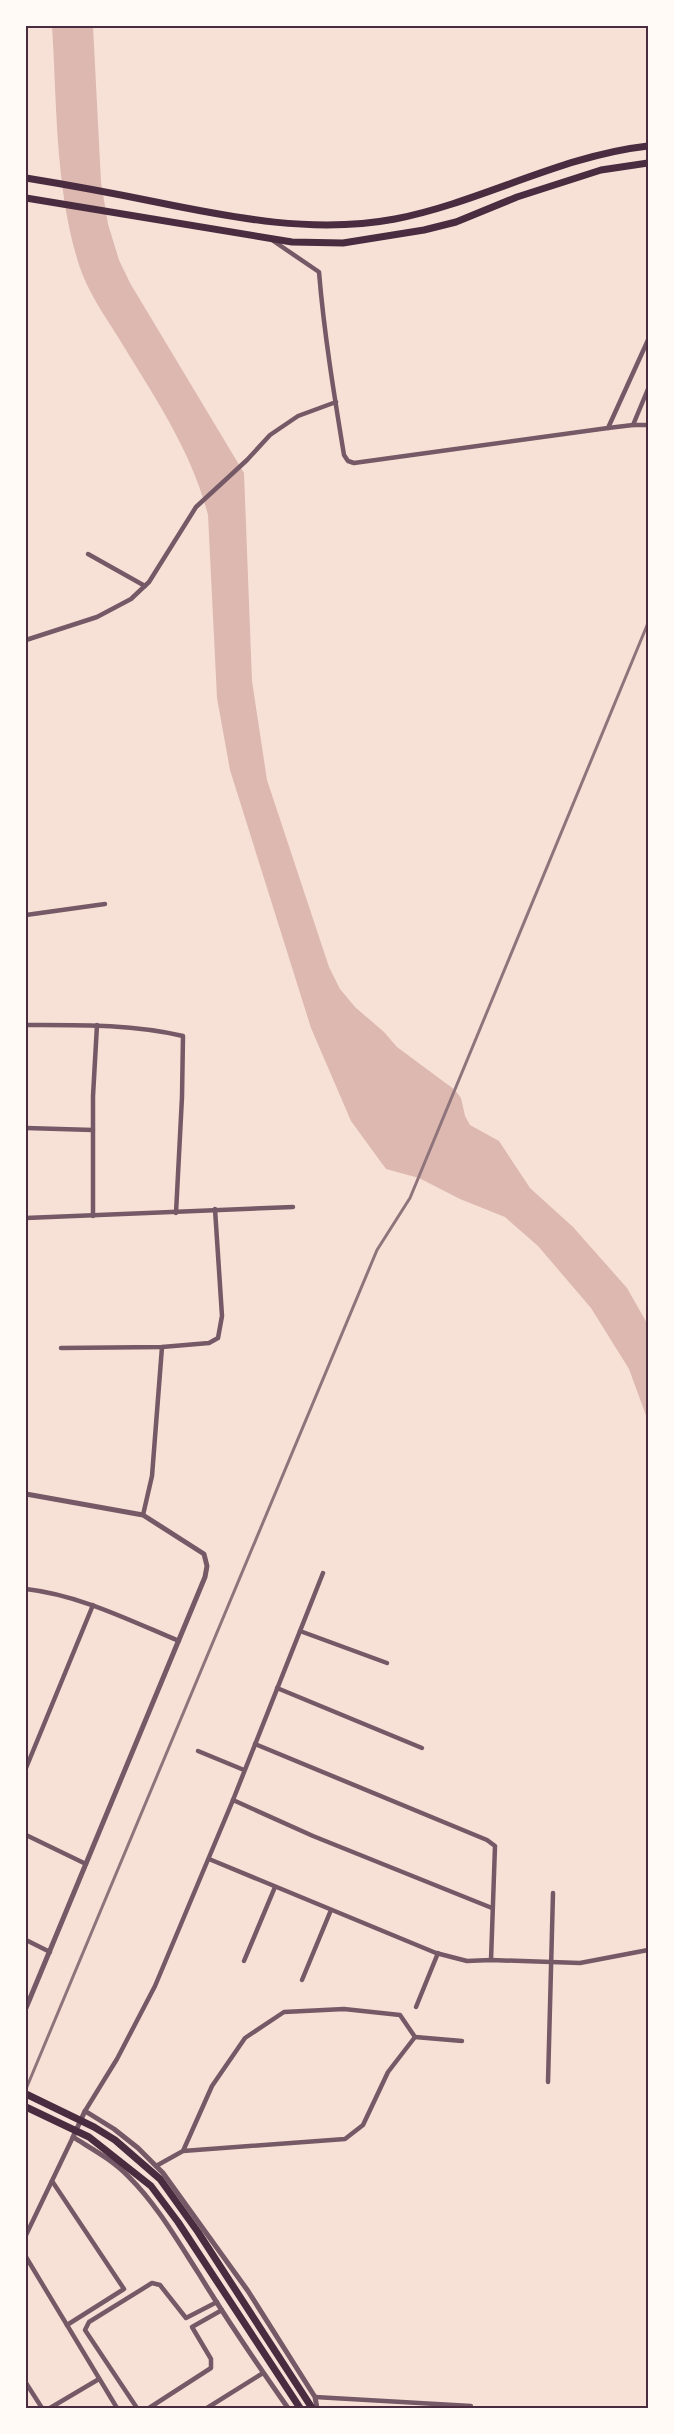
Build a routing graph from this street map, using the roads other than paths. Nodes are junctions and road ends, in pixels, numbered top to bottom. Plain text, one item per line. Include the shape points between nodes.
1 (648, 146) edge
2 (648, 163) edge
3 (26, 178) edge
4 (26, 198) edge
5 (271, 239) junction
6 (648, 340) edge
7 (648, 389) edge
8 (336, 402) junction
9 (633, 425) junction
10 (648, 425) edge
11 (608, 428) junction
12 (88, 554) dead end
13 (145, 586) junction
14 (26, 640) edge
15 (105, 903) dead end
16 (26, 915) edge
17 (26, 1024) edge
18 (97, 1025) junction
19 (26, 1128) edge
20 (93, 1130) junction
21 (293, 1207) dead end
22 (215, 1209) junction
23 (176, 1213) junction
24 (93, 1216) junction
25 (26, 1218) edge
26 (162, 1347) junction
27 (61, 1348) dead end
28 (26, 1494) edge
29 (143, 1515) junction
30 (323, 1573) dead end
31 (26, 1589) edge
32 (93, 1605) junction
33 (300, 1630) junction
34 (179, 1641) junction
35 (387, 1663) dead end
36 (277, 1688) junction
37 (255, 1744) junction
38 (422, 1748) dead end
39 (198, 1751) dead end
40 (26, 1768) edge
41 (244, 1770) junction
42 (233, 1800) junction
43 (26, 1835) edge
44 (209, 1859) junction
45 (86, 1864) junction
46 (275, 1887) junction
47 (553, 1893) dead end
48 (492, 1908) junction
49 (331, 1910) junction
50 (26, 1940) edge
51 (648, 1950) edge
52 (50, 1952) junction
53 (438, 1953) junction
54 (491, 1960) junction
55 (244, 1961) dead end
56 (552, 1962) junction
57 (302, 1980) dead end
58 (416, 2007) dead end
59 (26, 2008) edge
60 (415, 2037) junction
61 (462, 2041) dead end
62 (548, 2082) dead end
63 (26, 2094) edge
64 (26, 2107) edge
65 (85, 2111) junction
66 (114, 2129) junction
67 (73, 2137) junction
68 (183, 2151) junction
69 (100, 2153) junction
70 (156, 2166) junction
71 (51, 2181) junction
72 (26, 2235) edge
73 (26, 2257) edge
74 (217, 2302) junction
75 (222, 2310) junction
76 (67, 2325) junction
77 (263, 2373) junction
78 (99, 2379) junction
79 (26, 2383) edge
80 (315, 2397) junction
81 (471, 2406) dead end
82 (207, 2408) edge
83 (42, 2409) edge
84 (50, 2409) edge
85 (117, 2409) edge
86 (137, 2409) edge
87 (149, 2409) edge
88 (288, 2409) edge
89 (300, 2409) edge
90 (312, 2409) edge
91 (317, 2409) edge

1 - 3 main road via 599,154 426,212 335,226 290,224 196,210
2 - 5 main road via 601,170 424,230 343,243
4 - 5 main road
5 - 8 street via 319,272
6 - 11 street
7 - 9 street
8 - 11 street via 344,455 354,463
8 - 13 street via 298,416 270,435 196,507
9 - 10 street
9 - 11 street
12 - 13 street
13 - 14 street via 131,599 98,617
15 - 16 street
17 - 18 street
18 - 20 street
18 - 23 street via 183,1036
19 - 20 street
20 - 24 street
21 - 22 street
22 - 23 street
22 - 26 street via 222,1316 218,1338 209,1343
23 - 24 street
24 - 25 street
26 - 27 street
26 - 29 street via 152,1476
28 - 29 street
29 - 34 street via 204,1554 205,1577
30 - 33 street
31 - 32 street
32 - 34 street
32 - 40 street
33 - 35 street
33 - 36 street
34 - 45 street
36 - 37 street
36 - 38 street
37 - 41 street
37 - 48 street via 487,1840 495,1846
39 - 41 street
41 - 42 street
42 - 44 street
42 - 48 street
43 - 45 street
44 - 46 street
44 - 65 street via 155,1986
45 - 52 street
46 - 49 street
46 - 55 street
47 - 56 street
48 - 54 street
49 - 53 street
49 - 57 street
50 - 52 street
51 - 56 street via 580,1963
52 - 59 street
53 - 54 street via 467,1961
53 - 58 street
54 - 56 street
56 - 62 street
60 - 61 street
60 - 68 street via 388,2072 363,2125 345,2139
60 - 68 street via 400,2015 344,2009 284,2012 245,2038 212,2086
63 - 90 main road via 115,2140 160,2179
64 - 89 main road via 89,2137 151,2186
65 - 66 street
65 - 67 street
66 - 69 street
66 - 70 street
67 - 69 street
67 - 71 street
68 - 70 street
69 - 74 street via 144,2192
70 - 80 street via 248,2291
71 - 72 street
71 - 76 street via 124,2289
73 - 76 street
74 - 75 street
74 - 86 street via 186,2318 160,2285 152,2283 89,2322 85,2330
75 - 77 street
75 - 87 street via 192,2327 211,2359 211,2368
76 - 78 street
77 - 82 street
77 - 88 street
78 - 84 street
78 - 85 street
79 - 83 street
80 - 81 street
80 - 91 street

